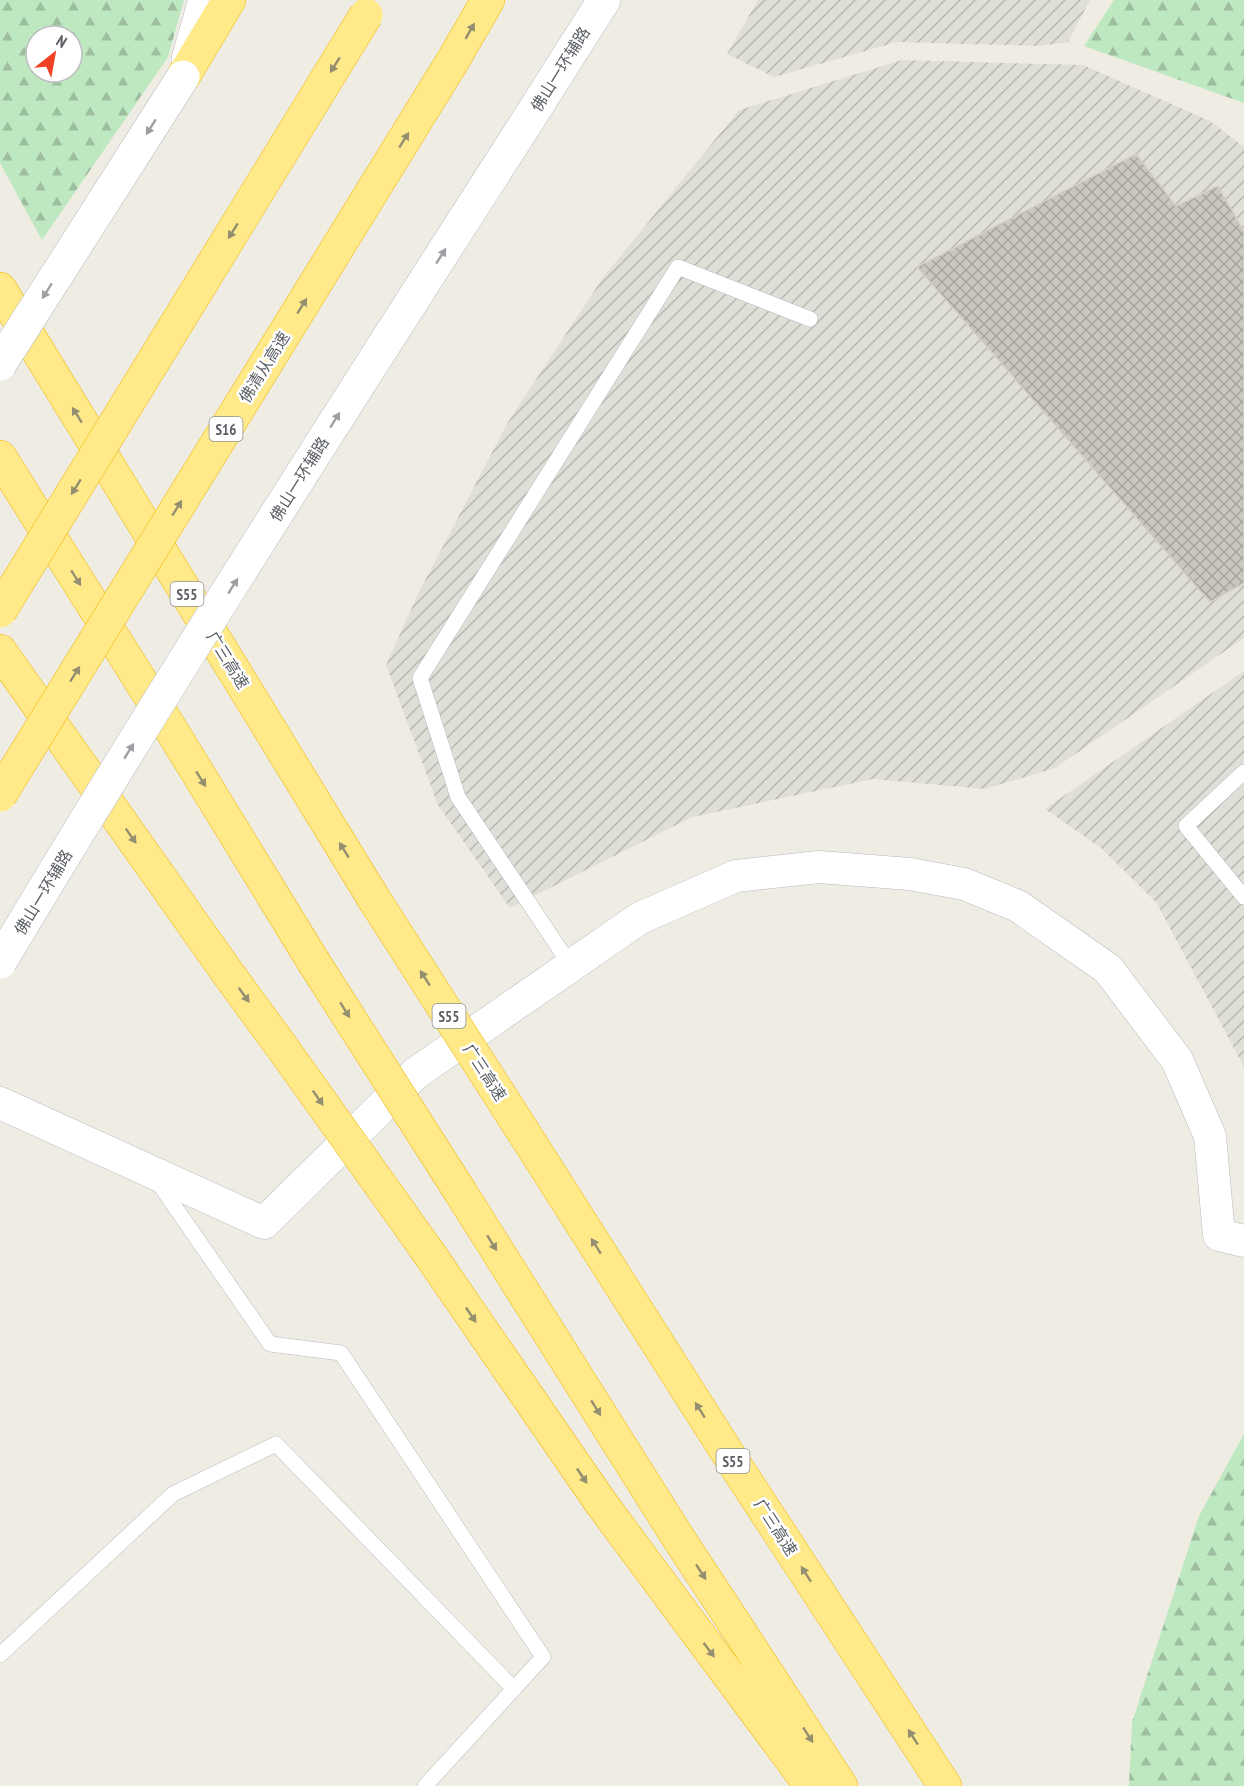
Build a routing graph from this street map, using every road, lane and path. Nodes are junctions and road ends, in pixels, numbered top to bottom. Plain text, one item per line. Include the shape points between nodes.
1 (205, 0) edge
2 (229, 0) edge
3 (375, 0) edge
4 (488, 0) edge
5 (604, 0) edge
6 (183, 77) junction
7 (0, 289) edge
8 (810, 319) dead end
9 (0, 364) edge
10 (0, 457) edge
11 (0, 611) edge
12 (0, 651) edge
13 (1244, 772) edge
14 (0, 795) edge
15 (1244, 897) edge
16 (0, 962) edge
17 (571, 966) junction
18 (0, 1103) edge
19 (150, 1171) junction
20 (1244, 1241) edge
21 (0, 1655) edge
22 (514, 1689) junction
23 (425, 1786) edge
24 (811, 1786) edge
25 (841, 1786) edge
26 (945, 1786) edge

1 - 6 main road
2 - 6 highway
3 -> 11 highway, bridge
14 -> 4 highway, 佛清从高速 / S16, bridge
16 -> 5 main road, 佛山一环辅路, bridge via 344,406
6 -> 9 main road, bridge
26 -> 7 highway, 广三高速 / S55, bridge via 374,899
8 - 17 lane via 678,267 420,678 458,797
10 -> 25 highway, bridge via 313,961 679,1539
12 -> 24 highway, bridge via 426,1249 601,1503
13 - 15 lane via 1186,826
17 - 19 street via 416,1073 264,1223
17 - 20 street via 640,918 736,876 819,867 910,873 964,884 1018,906 1108,969 1177,1060 1210,1136 1219,1235
18 - 19 street
19 - 22 lane via 270,1344 341,1353 543,1657
21 - 22 lane via 173,1494 276,1444
22 - 23 lane

